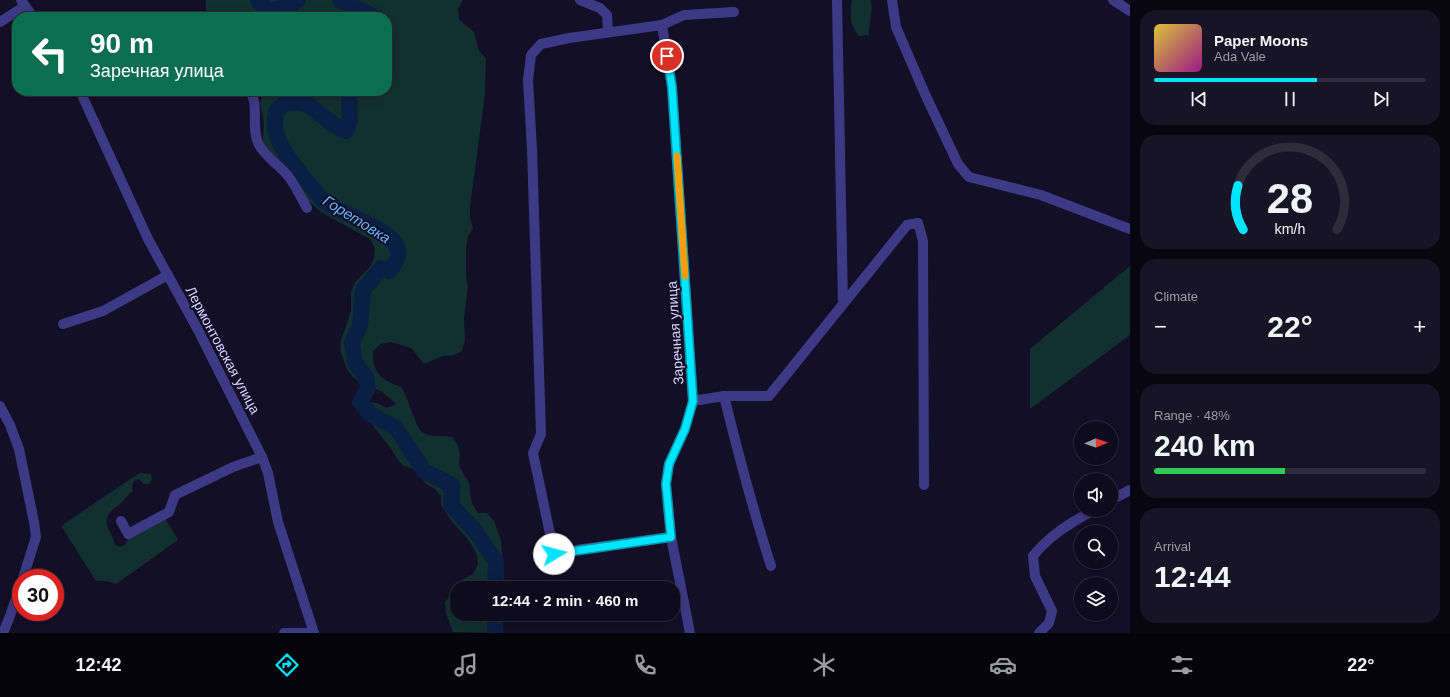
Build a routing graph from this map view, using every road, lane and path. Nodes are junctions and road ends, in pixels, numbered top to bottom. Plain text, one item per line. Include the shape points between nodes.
1 (580, 0) edge
2 (836, 0) edge
3 (892, 0) edge
4 (1113, 0) edge
5 (23, 3) edge
6 (1130, 11) edge
7 (12, 12) edge
8 (12, 12) edge
9 (29, 12) edge
10 (734, 12) dead end
11 (0, 22) edge
12 (662, 25) junction
13 (608, 32) junction
14 (82, 96) edge
15 (252, 96) edge
16 (306, 208) dead end
17 (1130, 228) edge
18 (168, 275) junction
19 (843, 304) junction
20 (63, 324) dead end
21 (724, 396) junction
22 (693, 401) junction
23 (0, 406) edge
24 (262, 457) junction
25 (924, 485) dead end
26 (1130, 490) edge
27 (1118, 496) edge
28 (1081, 517) edge
29 (121, 521) dead end
30 (671, 537) junction
31 (771, 566) dead end
32 (26, 569) edge
33 (12, 610) edge
34 (3, 633) edge
35 (284, 633) edge
36 (314, 633) edge
37 (690, 633) edge
38 (1038, 633) edge

1 - 13 street via 600,8 606,15
2 - 19 street
3 - 17 street via 896,27 925,94 958,164 970,177 1041,195
4 - 6 street
5 - 8 street
5 - 9 street
7 - 11 street
10 - 12 street via 684,16
12 - 13 street
12 - 22 street, Заречная улица via 672,87
13 - 30 street via 541,44 531,55 528,80 541,434 533,453 554,554
14 - 18 street, Лермонтовская улица via 133,208
15 - 16 street via 255,137 272,161 288,176
18 - 20 street via 103,311
18 - 24 street, Лермонтовская улица
19 - 21 street via 769,396
19 - 25 street via 907,225 918,223 923,241
21 - 22 street
21 - 31 street via 760,534
22 - 30 street, Заречная улица via 685,429 669,464 666,484
23 - 32 street via 18,449 34,522 36,537
24 - 29 street via 175,495 169,512 128,534
24 - 36 street, Лермонтовская улица via 268,473 278,522
26 - 27 street
28 - 38 street via 1064,526 1032,556 1035,576 1052,611 1048,623
30 - 37 street, Заречная улица
33 - 34 street
35 - 36 street

